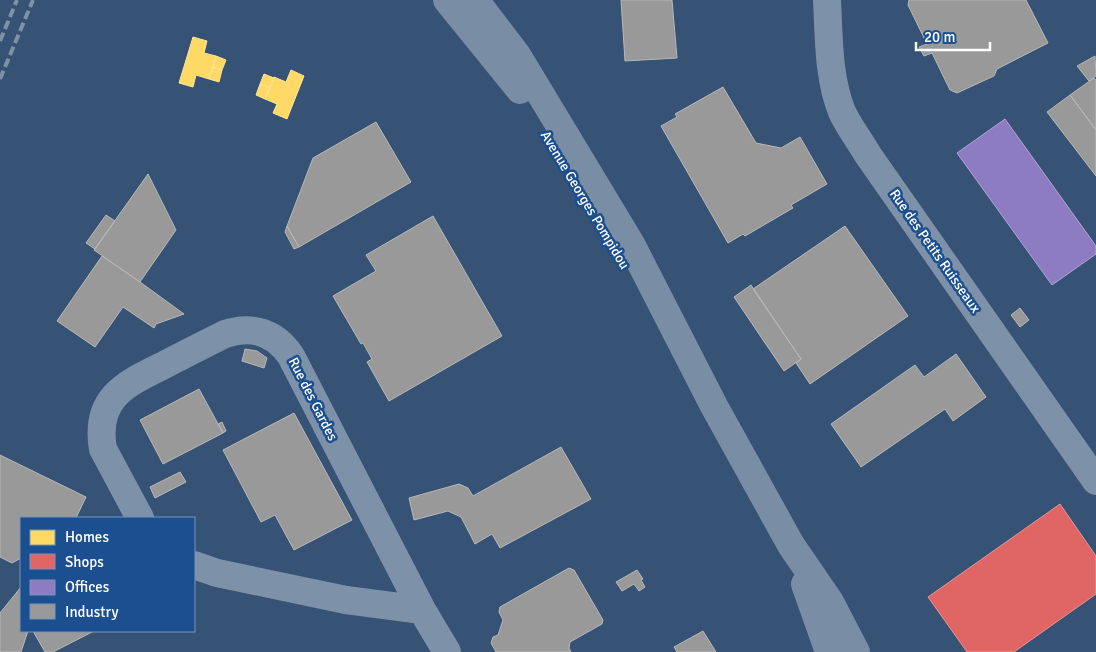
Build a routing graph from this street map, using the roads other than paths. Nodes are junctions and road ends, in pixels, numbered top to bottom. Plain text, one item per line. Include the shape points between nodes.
1 (447, 0) edge
2 (475, 0) edge
3 (827, 0) edge
4 (714, 406) junction
5 (1096, 481) edge
6 (139, 517) edge
7 (791, 545) junction
8 (195, 565) edge
9 (422, 610) junction
10 (447, 652) edge
11 (830, 652) edge
12 (856, 652) edge

1 - 4 main road, Avenue Georges Pompidou via 515,82 630,276
2 - 4 main road, Avenue Georges Pompidou via 517,55 631,244
3 - 5 street, Rue des Petits Ruisseaux via 832,71 843,114 868,155
4 - 7 main road, Avenue Georges Pompidou
6 - 9 street, Rue des Gardes via 103,448 101,424 110,400 128,383 225,334 236,330 258,331 278,340 291,356
7 - 11 main road, Avenue Georges Pompidou
7 - 12 main road, Avenue Georges Pompidou via 830,602
8 - 9 street via 217,573 346,600
9 - 10 street, Rue des Gardes

